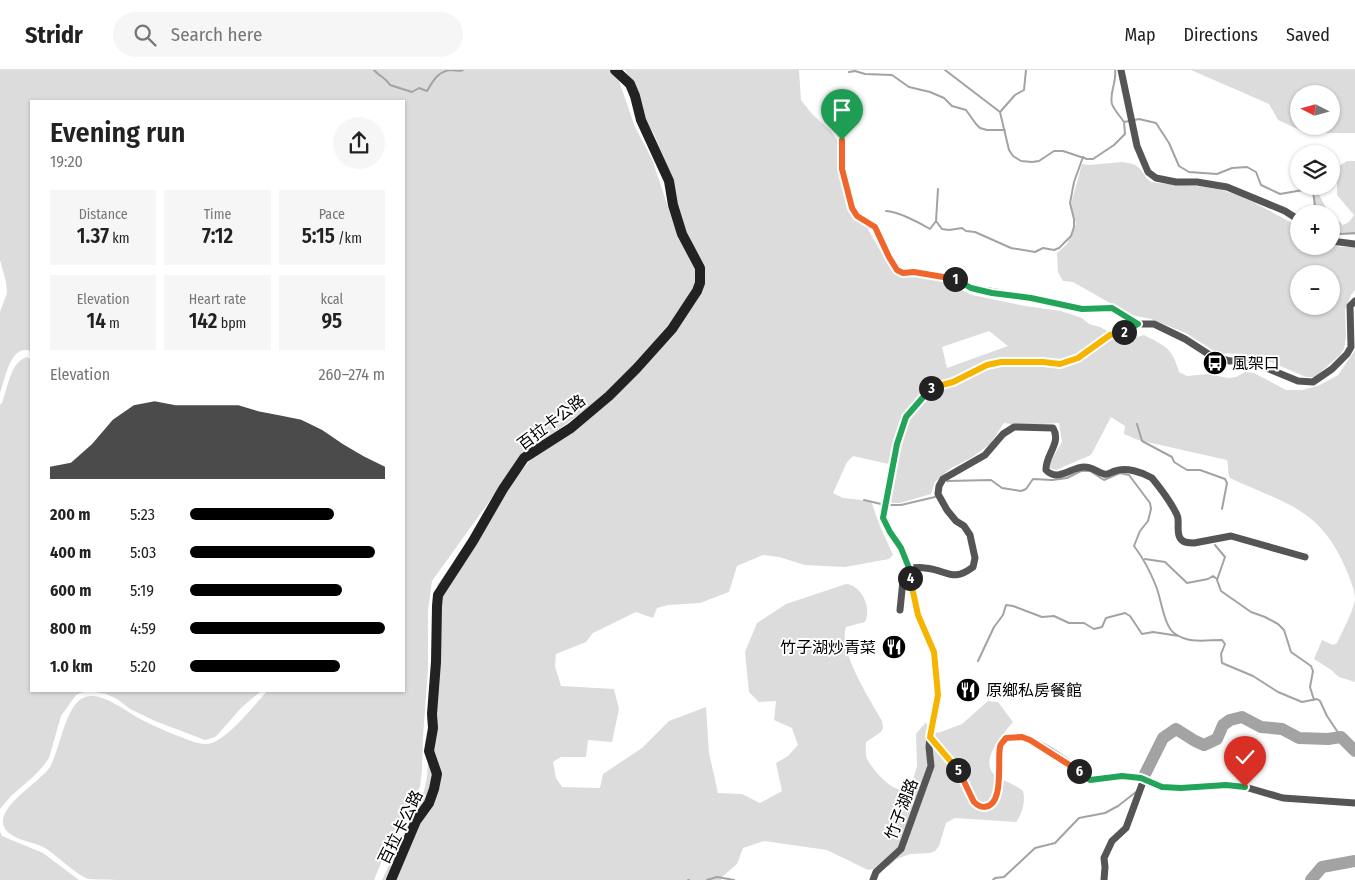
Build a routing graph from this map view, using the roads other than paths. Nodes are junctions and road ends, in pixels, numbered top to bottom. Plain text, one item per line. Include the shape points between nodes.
1 (615, 70) edge
2 (1121, 70) edge
3 (842, 140) dead end
4 (1290, 214) edge
5 (1340, 242) edge
6 (1355, 244) edge
7 (1355, 301) edge
8 (1138, 324) junction
9 (1305, 557) dead end
10 (909, 568) junction
11 (900, 610) dead end
12 (930, 737) junction
13 (1144, 779) junction
14 (1355, 803) edge
15 (391, 880) edge
16 (873, 880) edge
17 (1104, 880) edge

1 - 15 main road, 百拉卡公路 via 630,84 641,120 670,181 682,234 700,268 700,283 672,329 609,396 570,428 524,458 438,596 433,728 429,751 436,774 434,789 429,803 416,821
2 - 4 street via 1140,157 1148,172 1156,178 1176,182 1227,187
3 - 8 street via 842,169 852,208 857,216 875,227 897,270 953,278 971,288 1082,309 1112,308
5 - 6 street
7 - 8 street via 1350,306 1351,347 1332,369 1313,382 1298,381 1247,360 1213,357 1154,324
8 - 10 street, 竹子湖路 via 1121,334 1110,335 1078,358 1060,364 1001,362 928,389 906,417 897,444 883,518
9 - 10 street via 1231,536 1194,543 1183,541 1178,534 1178,516 1152,478 1123,470 1105,474 1087,466 1050,474 1046,464 1057,440 1053,428 1014,427 1003,434 985,455 943,479 939,486 938,494 947,510 970,535 974,567 963,574 953,575 925,568
10 - 11 street via 902,580
10 - 12 street, 竹子湖路 via 918,615 934,652 938,695
12 - 13 street via 958,769 975,803 981,807 990,806 994,801 1000,775 1000,746 1006,738 1014,736 1038,745 1074,766 1090,780 1122,776
12 - 16 street, 竹子湖路 via 931,766 910,828 901,849 876,872
13 - 14 street via 1162,787 1226,785 1283,798
13 - 17 street via 1126,828 1112,841 1104,858

